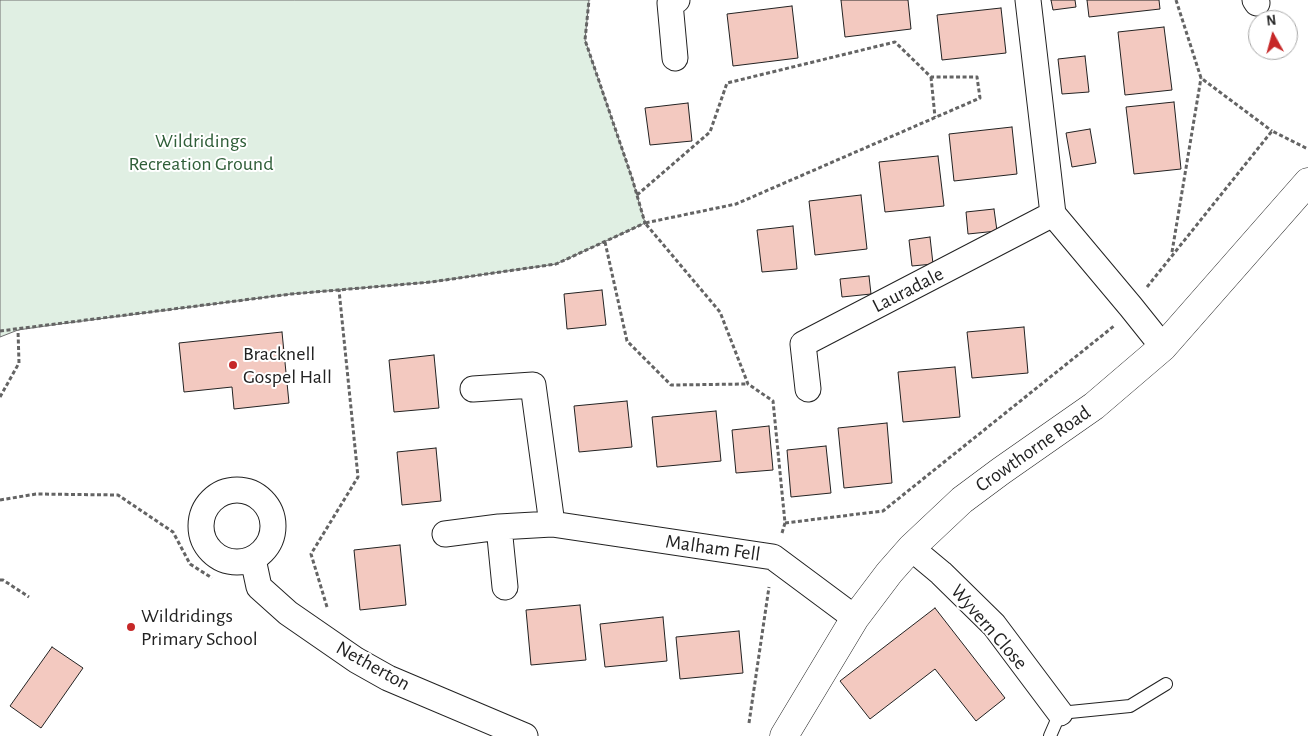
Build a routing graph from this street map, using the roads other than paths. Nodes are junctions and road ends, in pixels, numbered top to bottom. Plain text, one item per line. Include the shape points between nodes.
1 (677, 0) edge
2 (1028, 0) edge
3 (675, 58) dead end
4 (1308, 182) edge
5 (1053, 214) junction
6 (1163, 347) junction
7 (473, 388) dead end
8 (808, 389) dead end
9 (552, 524) junction
10 (499, 527) junction
11 (445, 534) dead end
12 (912, 548) junction
13 (253, 559) dead end
14 (505, 587) dead end
15 (855, 618) junction
16 (1166, 684) dead end
17 (1060, 713) junction
18 (525, 736) edge
19 (784, 736) edge
20 (1050, 736) edge

1 - 3 street via 670,3
2 - 5 street
4 - 6 street, Crowthorne Road
5 - 6 street
5 - 8 street, Lauradale via 803,344
6 - 12 street, Crowthorne Road via 1094,406 962,500
7 - 9 street via 534,385
9 - 10 street, Malham Fell
9 - 15 street, Malham Fell via 773,556
10 - 11 street, Malham Fell
10 - 14 street
12 - 15 street, Crowthorne Road
12 - 17 street, Wyvern Close via 994,625
13 - 18 street, Netherton via 259,587 288,613 356,660 388,678
15 - 19 street, Crowthorne Road
16 - 17 lane via 1130,706
17 - 20 lane

